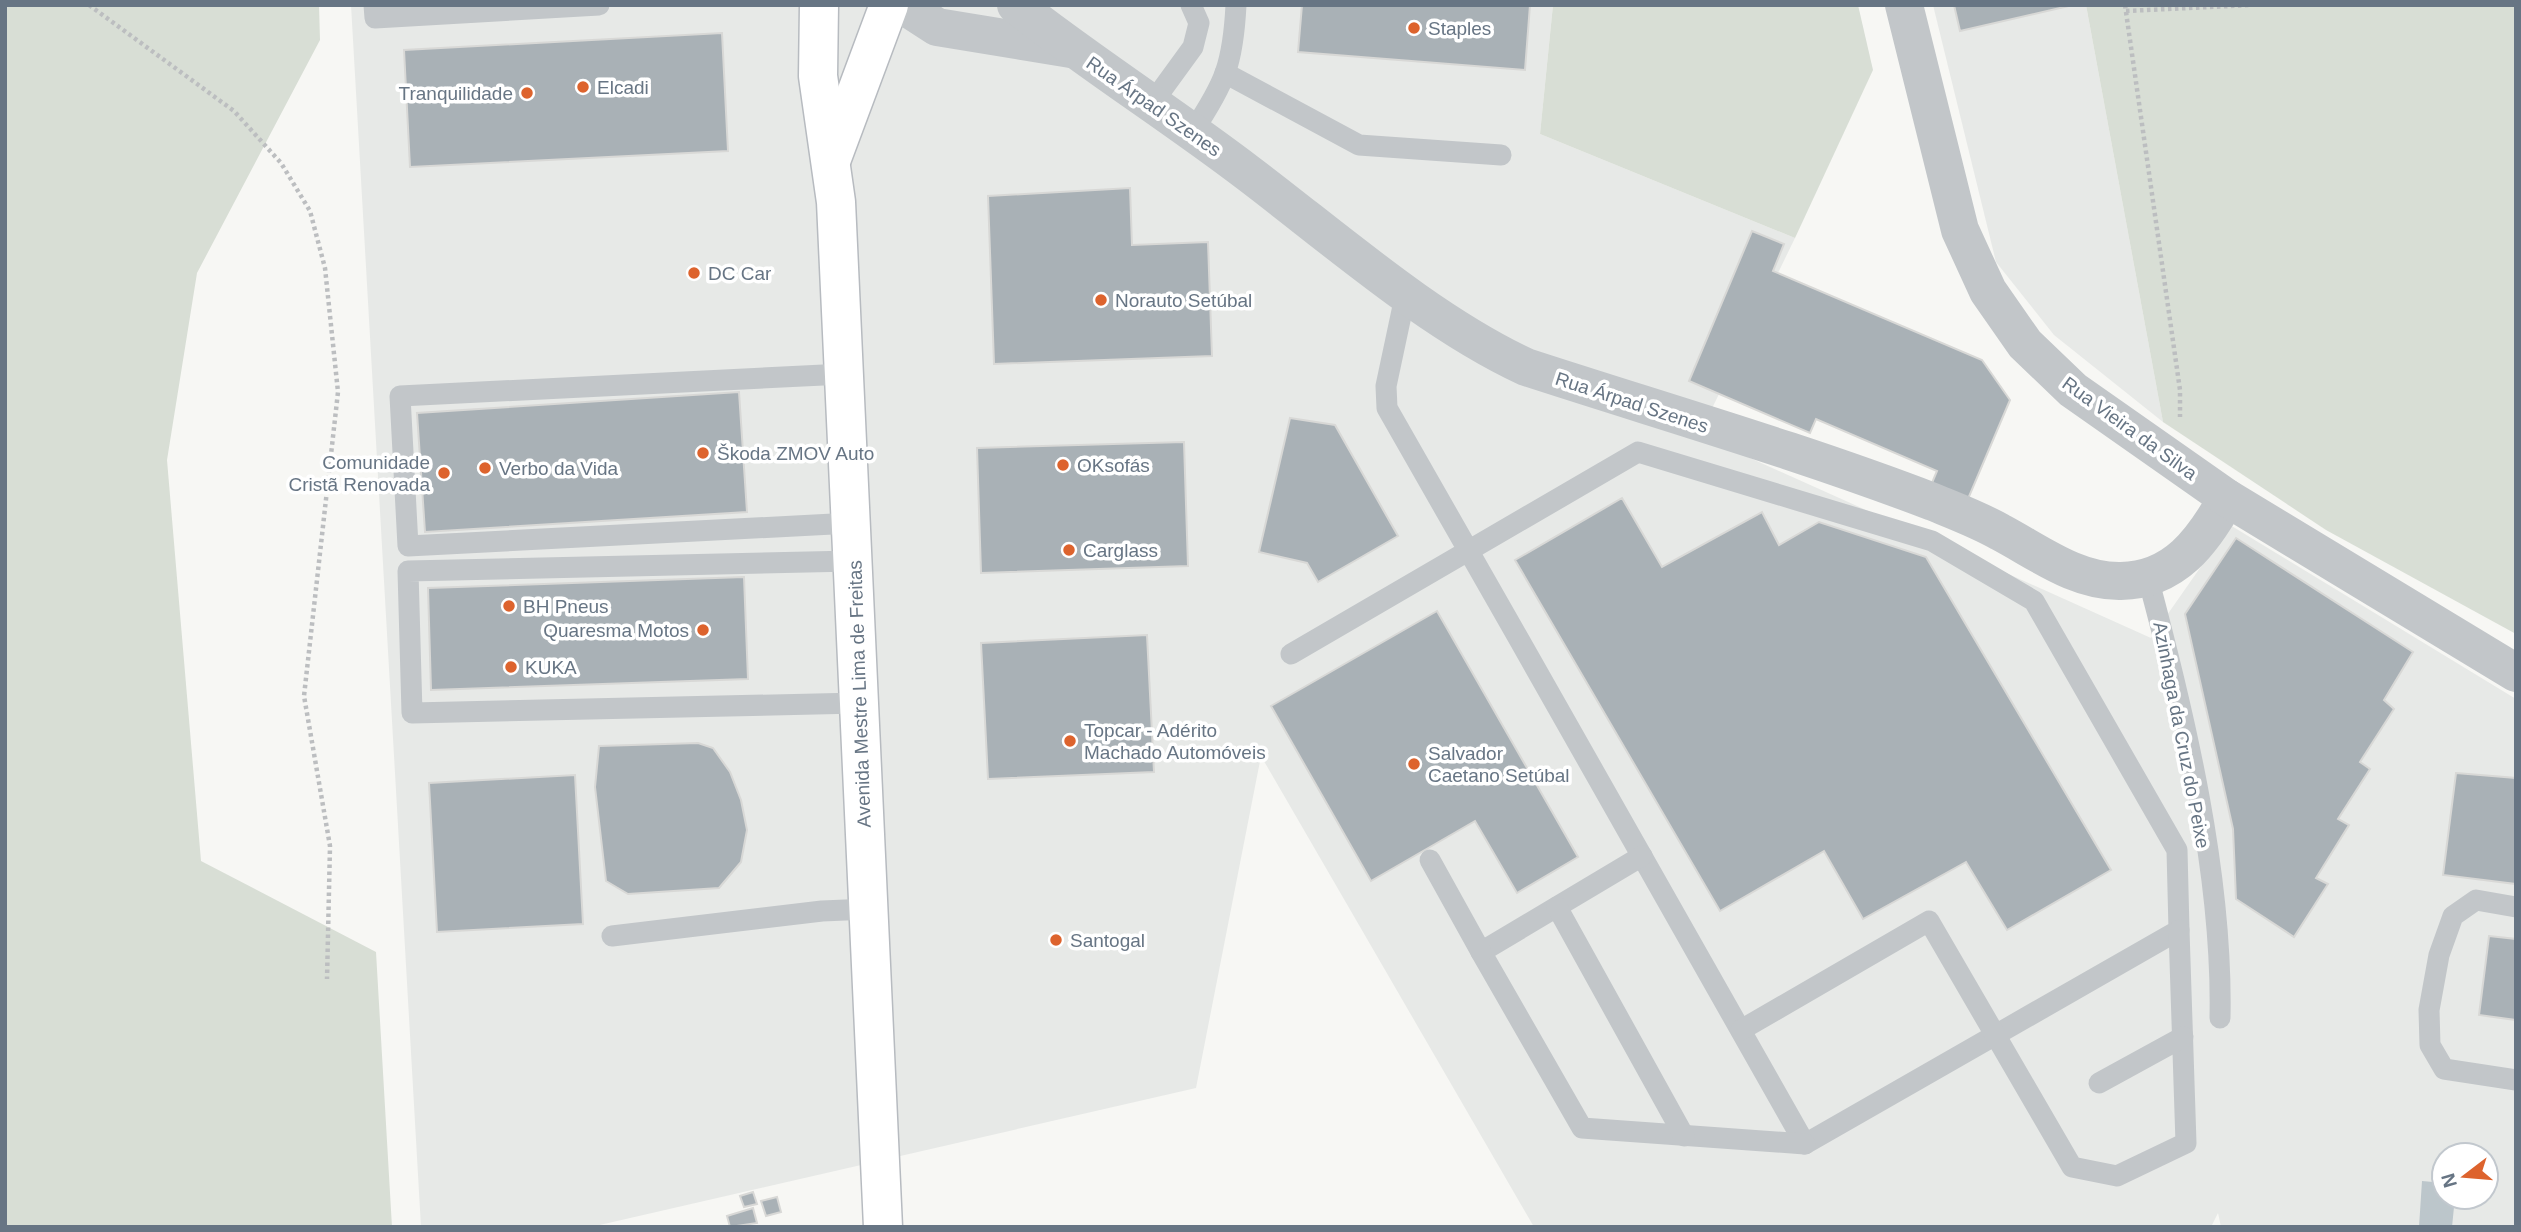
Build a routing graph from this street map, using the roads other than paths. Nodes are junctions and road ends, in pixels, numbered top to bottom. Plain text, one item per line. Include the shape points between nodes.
1 (374, 5) edge
2 (599, 5) edge
3 (819, 5) edge
4 (889, 5) edge
5 (903, 5) edge
6 (1016, 5) edge
7 (1191, 5) edge
8 (1236, 5) edge
9 (1904, 5) edge
10 (462, 10) edge
11 (1073, 49) junction
12 (1225, 73) junction
13 (1153, 102) junction
14 (1193, 131) junction
15 (1501, 155) dead end
16 (830, 163) junction
17 (1406, 292) junction
18 (844, 374) junction
19 (2227, 498) junction
20 (852, 523) junction
21 (1468, 550) junction
22 (853, 561) junction
23 (2148, 578) junction
24 (1291, 654) dead end
25 (2516, 673) edge
26 (859, 703) junction
27 (1642, 856) junction
28 (1430, 860) dead end
29 (1557, 907) junction
30 (2516, 907) edge
31 (869, 909) junction
32 (2179, 930) junction
33 (612, 936) dead end
34 (1481, 952) junction
35 (2220, 1018) dead end
36 (1741, 1030) junction
37 (1996, 1035) junction
38 (2183, 1037) junction
39 (2516, 1080) edge
40 (2099, 1083) dead end
41 (1684, 1136) junction
42 (1805, 1144) junction
43 (883, 1227) edge

1 - 10 lane via 375,18
2 - 10 lane
3 - 16 main road, Avenida Mestre Lima de Freitas via 818,76
4 - 16 main road, Avenida Mestre Lima de Freitas
5 - 11 street, Rua Árpad Szenes via 937,27
6 - 11 street, Rua Árpad Szenes
7 - 13 lane via 1199,23 1193,47
8 - 12 lane
9 - 19 street, Rua Vieira da Silva via 1960,230 1999,309 2025,344 2073,390
11 - 13 street, Rua Árpad Szenes
12 - 14 lane via 1222,87
12 - 15 lane via 1359,145
13 - 14 street, Rua Árpad Szenes
14 - 17 street, Rua Árpad Szenes
16 - 18 main road, Avenida Mestre Lima de Freitas
17 - 21 lane via 1386,386 1387,408
17 - 23 street, Rua Árpad Szenes via 1468,337 1526,367 1912,494 1998,530 2064,568 2092,578
18 - 20 main road, Avenida Mestre Lima de Freitas
18 - 20 lane via 400,396 408,546
19 - 23 street, Rua Árpad Szenes via 2197,546 2176,564
19 - 25 street, Rua Vieira da Silva
20 - 22 main road, Avenida Mestre Lima de Freitas
21 - 24 lane
21 - 27 lane
21 - 32 lane via 1638,452 1933,541 2034,601 2177,850
22 - 26 main road, Avenida Mestre Lima de Freitas
22 - 26 lane via 408,571 412,713
23 - 35 lane, Azinhaga da Cruz do Peixe via 2199,801 2221,967
26 - 31 main road, Avenida Mestre Lima de Freitas
27 - 29 lane
27 - 36 lane
28 - 34 lane
29 - 34 lane
29 - 41 lane
30 - 39 lane via 2476,900 2453,916 2439,955 2428,1010 2430,1045 2444,1069
31 - 33 lane
31 - 43 main road, Avenida Mestre Lima de Freitas
32 - 37 lane
32 - 38 lane
34 - 41 lane via 1582,1128
36 - 37 lane via 1929,921
36 - 42 lane
37 - 38 lane via 2072,1167 2117,1176 2186,1143
37 - 42 lane
38 - 40 lane
41 - 42 lane

